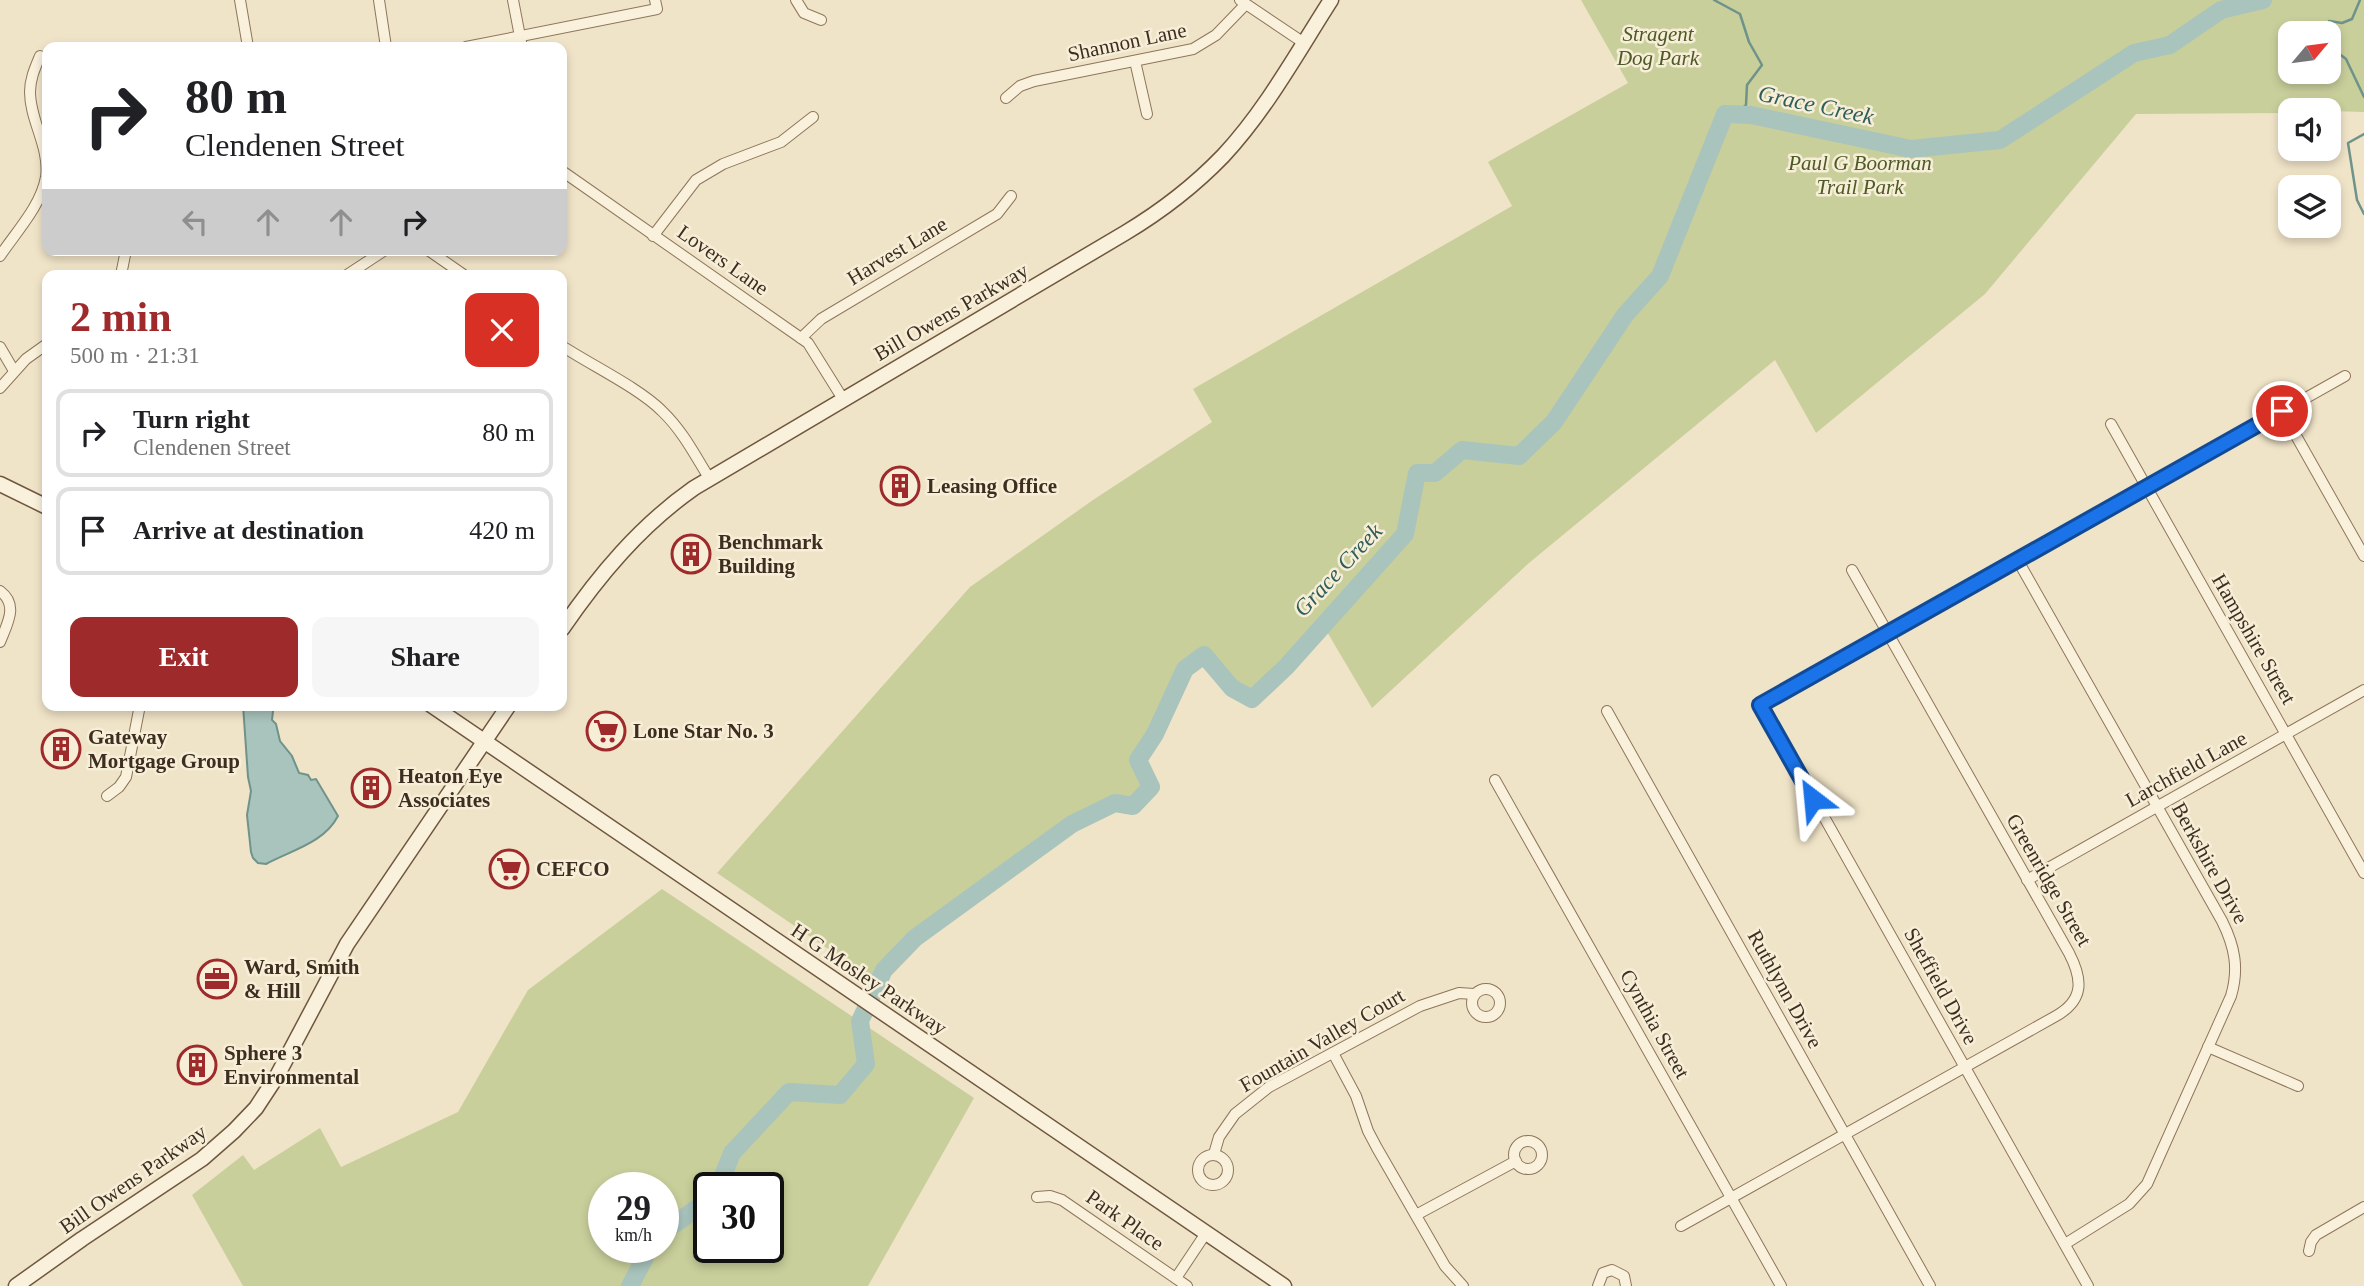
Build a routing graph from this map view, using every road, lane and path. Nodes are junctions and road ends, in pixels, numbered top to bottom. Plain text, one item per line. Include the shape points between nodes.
1 (240, 0) edge
2 (379, 0) edge
3 (513, 0) edge
4 (796, 0) edge
5 (1331, 0) edge
6 (1242, 2) edge
7 (656, 4) edge
8 (821, 20) dead end
9 (246, 42) edge
10 (385, 42) edge
11 (521, 42) edge
12 (1304, 43) junction
13 (40, 56) dead end
14 (1135, 61) junction
15 (1006, 98) dead end
16 (1147, 114) dead end
17 (813, 117) dead end
18 (42, 145) edge
19 (567, 175) edge
20 (42, 188) edge
21 (1011, 196) dead end
22 (653, 236) junction
23 (0, 256) edge
24 (376, 256) edge
25 (437, 256) edge
26 (355, 270) edge
27 (457, 270) edge
28 (801, 338) junction
29 (0, 347) edge
30 (42, 348) edge
31 (567, 349) edge
32 (14, 371) junction
33 (2345, 376) dead end
34 (0, 388) edge
35 (843, 399) junction
36 (2282, 411) junction
37 (2111, 424) dead end
38 (709, 478) junction
39 (0, 484) edge
40 (2146, 488) junction
41 (42, 505) edge
42 (2364, 556) edge
43 (2017, 559) junction
44 (1852, 570) dead end
45 (0, 591) edge
46 (567, 621) edge
47 (1887, 632) junction
48 (0, 642) edge
49 (2364, 690) edge
50 (139, 711) edge
51 (440, 711) edge
52 (505, 711) edge
53 (1606, 711) dead end
54 (2286, 734) junction
55 (484, 742) junction
56 (1495, 780) dead end
57 (107, 796) dead end
58 (2157, 807) junction
59 (2364, 873) edge
60 (2027, 880) junction
61 (1474, 994) dead end
62 (2208, 1046) junction
63 (1333, 1053) junction
64 (1964, 1068) junction
65 (2298, 1086) dead end
66 (1846, 1135) junction
67 (1214, 1154) dead end
68 (1516, 1161) dead end
69 (1037, 1196) dead end
70 (1731, 1198) junction
71 (2364, 1208) edge
72 (1416, 1215) junction
73 (1681, 1226) dead end
74 (1206, 1233) junction
75 (2065, 1244) junction
76 (2309, 1251) dead end
77 (1176, 1278) junction
78 (1456, 1284) edge
79 (16, 1286) edge
80 (1187, 1286) edge
81 (1284, 1286) edge
82 (1598, 1286) edge
83 (1626, 1286) edge
84 (1781, 1286) edge
85 (1930, 1286) edge
86 (2088, 1286) edge

1 - 9 street
2 - 10 street
3 - 11 street
4 - 8 street via 804,13
5 - 12 main road, Bill Owens Parkway
6 - 12 street
6 - 14 street, Shannon Lane via 1223,29 1199,46
7 - 11 street
12 - 35 main road, Bill Owens Parkway via 1229,149 1166,206
13 - 18 street via 30,95
14 - 15 street, Shannon Lane via 1034,81
14 - 16 street
17 - 22 street via 781,142 723,164 696,180
19 - 22 street, Lovers Lane
20 - 23 street
21 - 28 street, Harvest Lane via 997,214 821,319
22 - 28 street, Lovers Lane
24 - 26 street
25 - 27 street
28 - 35 street, Lovers Lane
29 - 32 street
30 - 32 street
31 - 38 street via 661,409
32 - 34 street
33 - 36 street
35 - 38 main road, Bill Owens Parkway
36 - 40 street
36 - 42 street
37 - 40 street, Hampshire Street
38 - 46 main road, Bill Owens Parkway via 625,547
39 - 41 main road
40 - 43 street
40 - 54 street, Hampshire Street
43 - 47 street
43 - 58 street, Berkshire Drive
44 - 47 street, Greenridge Street
45 - 48 street via 10,603
47 - 60 street, Greenridge Street
47 - 64 street, Sheffield Drive via 1760,705
49 - 54 street, Larchfield Lane
50 - 57 street via 126,776
51 - 55 main road, H G Mosley Parkway
52 - 55 main road, Bill Owens Parkway
53 - 66 street, Ruthlynn Drive
54 - 58 street, Larchfield Lane
54 - 59 street, Hampshire Street
55 - 74 main road, H G Mosley Parkway
55 - 79 main road, Bill Owens Parkway via 347,944 256,1108 193,1166
56 - 70 street, Cynthia Street
58 - 60 street, Larchfield Lane
58 - 62 street, Berkshire Drive via 2222,921 2234,952 2234,985
60 - 64 street, Greenridge Street via 2073,961 2077,993 2064,1012
61 - 63 street, Fountain Valley Court via 1459,993 1420,1006
62 - 65 street
62 - 75 street, Berkshire Drive via 2144,1190 2129,1205
63 - 67 street, Fountain Valley Court via 1245,1105 1219,1137
63 - 72 street via 1371,1137
64 - 66 street, Greenridge Street
64 - 75 street, Sheffield Drive
66 - 70 street, Greenridge Street
66 - 85 street, Ruthlynn Drive
68 - 72 street
69 - 77 street, Park Place via 1062,1200
70 - 73 street, Greenridge Street
70 - 84 street, Cynthia Street
71 - 76 street via 2316,1235
72 - 78 street
74 - 77 street
74 - 81 main road, H G Mosley Parkway
75 - 86 street, Sheffield Drive
77 - 80 street, Park Place
82 - 83 street via 1603,1273 1612,1270 1624,1276

